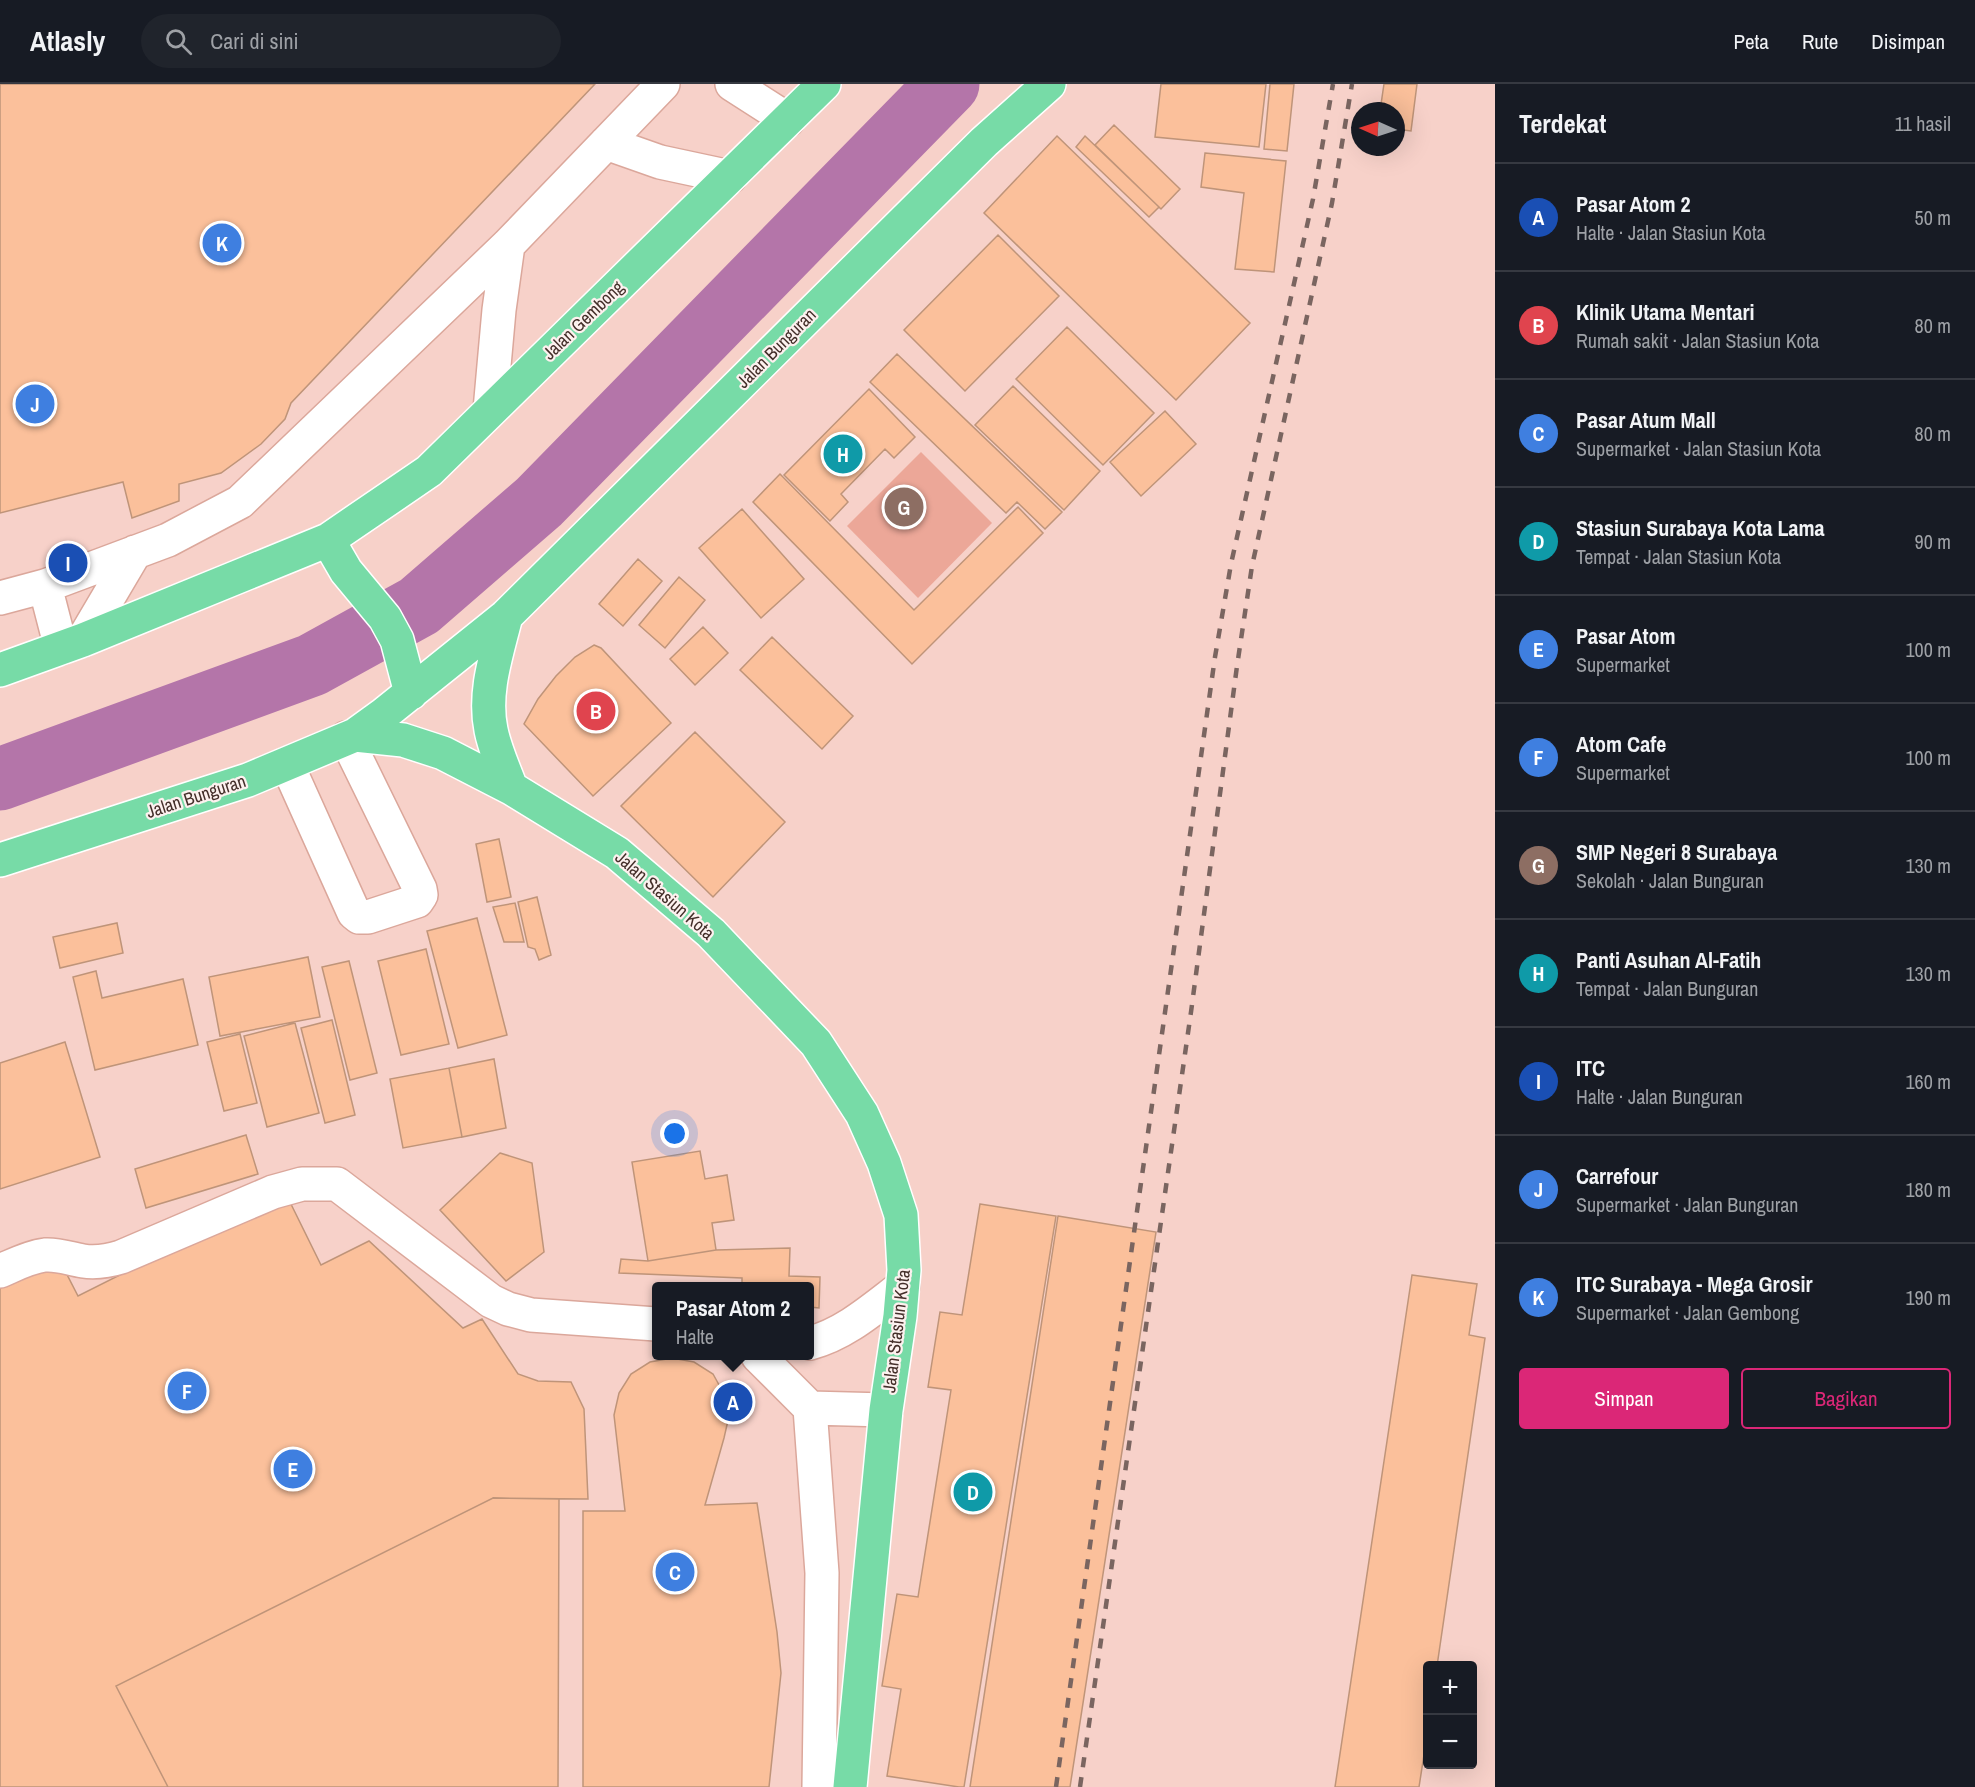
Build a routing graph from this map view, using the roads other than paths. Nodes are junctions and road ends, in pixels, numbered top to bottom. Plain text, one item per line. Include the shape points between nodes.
1 (663, 84) edge
2 (732, 84) edge
3 (824, 84) edge
4 (1049, 84) edge
5 (788, 120) junction
6 (606, 143) junction
7 (730, 177) junction
8 (508, 245) junction
9 (490, 410) junction
10 (328, 540) junction
11 (135, 552) junction
12 (45, 586) junction
13 (0, 598) edge
14 (506, 616) junction
15 (72, 644) junction
16 (0, 670) edge
17 (411, 693) junction
18 (351, 737) junction
19 (287, 764) junction
20 (511, 788) junction
21 (0, 860) edge
22 (0, 1271) edge
23 (903, 1286) junction
24 (652, 1324) edge
25 (814, 1342) edge
26 (762, 1360) edge
27 (810, 1408) junction
28 (886, 1410) junction
29 (819, 1787) edge
30 (850, 1787) edge

1 - 6 lane
2 - 5 lane
3 - 5 main road, Jalan Gembong
4 - 14 main road, Jalan Bunguran via 984,142
5 - 7 main road, Jalan Gembong
6 - 7 lane via 660,162
6 - 8 lane
7 - 9 main road, Jalan Gembong
8 - 9 lane
8 - 11 lane via 240,502 168,540
9 - 10 main road, Jalan Gembong via 429,471
10 - 15 main road
10 - 17 main road via 346,571 386,618 403,657
11 - 12 lane
11 - 15 lane
12 - 13 lane
12 - 15 lane
14 - 17 main road
14 - 20 main road via 488,698 491,733
15 - 16 main road
17 - 18 main road, Jalan Bunguran
18 - 19 main road, Jalan Bunguran
18 - 19 lane via 420,889 417,901 368,917 354,913
18 - 20 main road, Jalan Stasiun Kota via 403,740 443,753
19 - 21 main road, Jalan Bunguran via 249,780
20 - 23 main road, Jalan Stasiun Kota via 617,853 711,933 816,1043 862,1114 884,1163 901,1215
22 - 24 lane via 44,1255 103,1262 273,1192 302,1184 337,1184 508,1310
23 - 25 lane via 852,1324
23 - 28 main road, Jalan Stasiun Kota
26 - 27 lane
27 - 28 lane
27 - 29 lane via 822,1573
28 - 30 main road, Jalan Stasiun Kota

